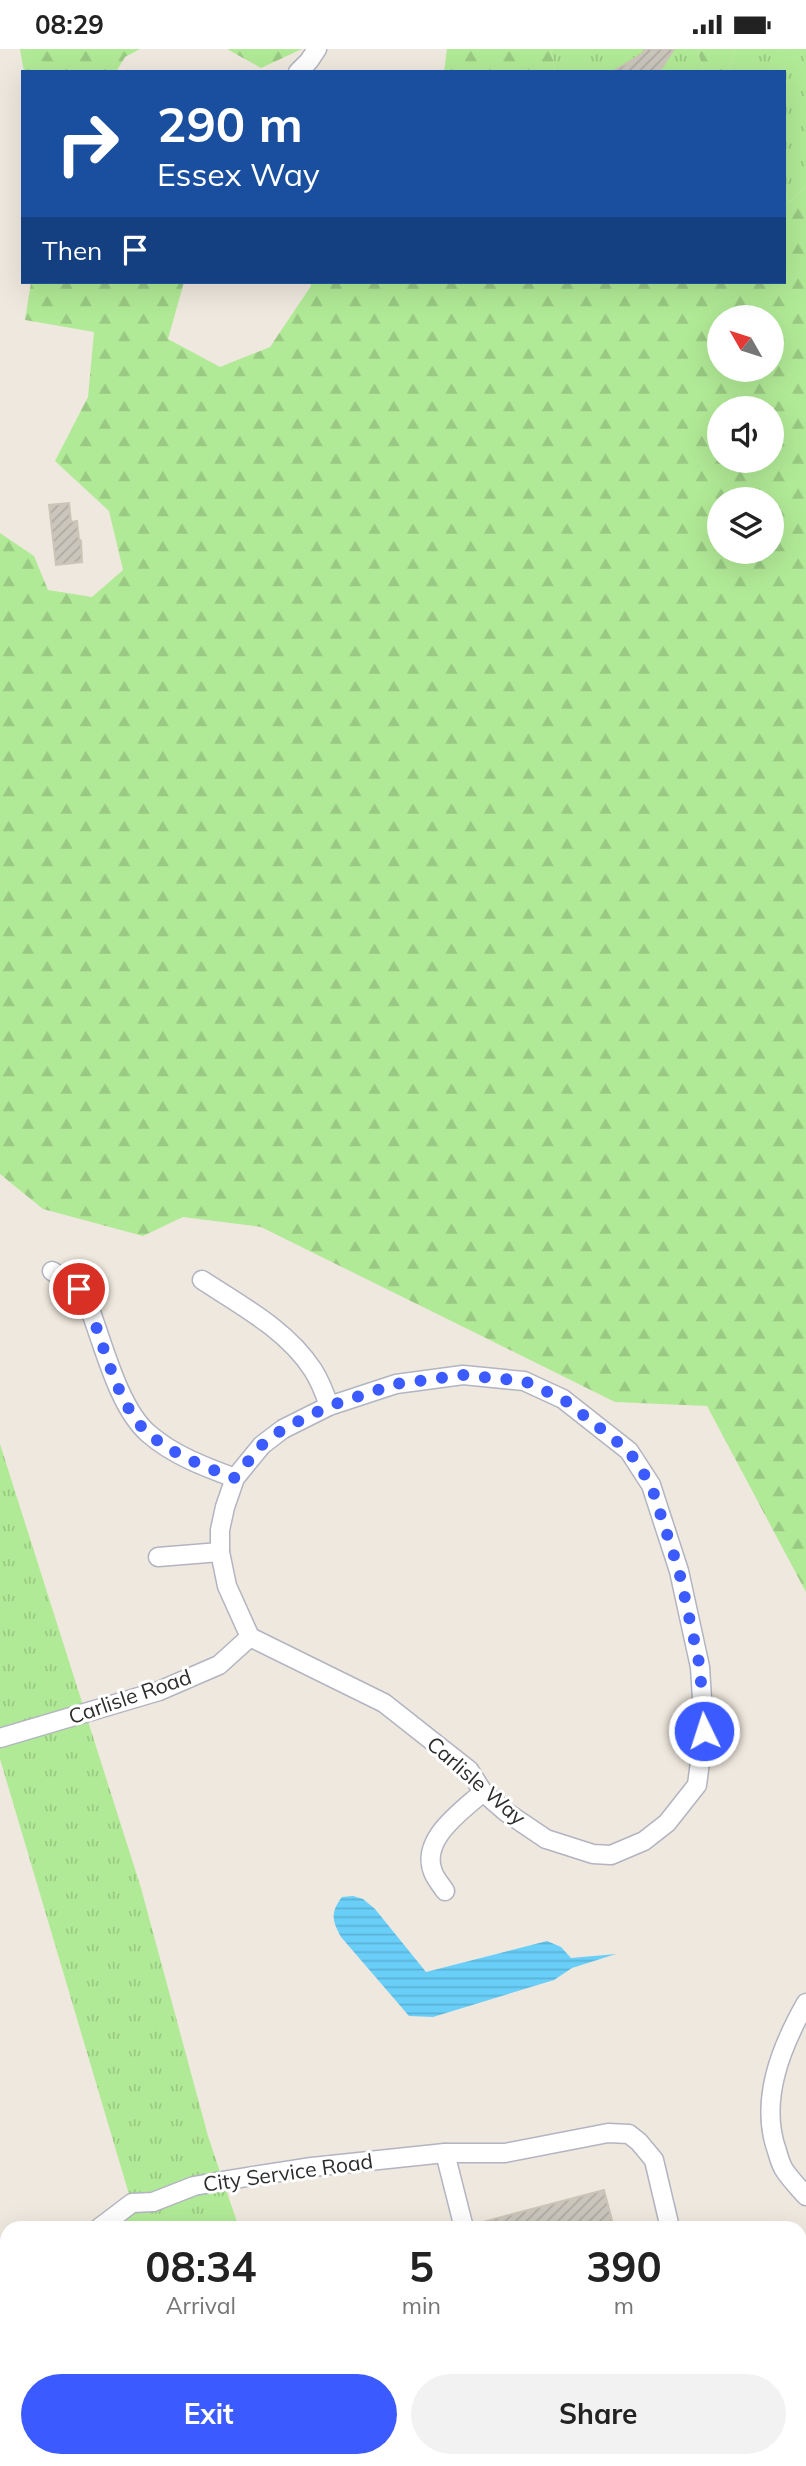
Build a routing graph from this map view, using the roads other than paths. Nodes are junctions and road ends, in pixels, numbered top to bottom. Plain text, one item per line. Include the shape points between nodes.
1 (317, 49) edge
2 (300, 70) edge
3 (52, 1271) dead end
4 (202, 1280) dead end
5 (329, 1406) junction
6 (234, 1478) junction
7 (220, 1552) junction
8 (158, 1557) dead end
9 (250, 1637) junction
10 (0, 1738) edge
11 (483, 1792) junction
12 (444, 1891) dead end
13 (806, 2003) edge
14 (446, 2153) junction
15 (806, 2196) edge
16 (108, 2221) edge
17 (462, 2221) edge
18 (668, 2221) edge

1 - 2 street
3 - 6 street via 86,1299 123,1396 142,1427 185,1458
4 - 5 street via 288,1340 313,1370
5 - 6 street, Carlisle Way via 283,1429 262,1445
5 - 11 street, Carlisle Way via 396,1384 463,1375 524,1381 563,1399 629,1451 651,1485 679,1571 700,1667 704,1731 697,1785 667,1823 644,1841 611,1855 547,1839
6 - 7 street, Carlisle Way via 220,1530
7 - 8 street
7 - 9 street, Carlisle Way via 227,1586
9 - 10 street, Carlisle Road via 219,1665 159,1691
9 - 11 street, Carlisle Way via 384,1703 469,1770
11 - 12 street via 433,1844 433,1872
13 - 15 street via 790,2032 770,2106 772,2137 784,2170
14 - 16 street, City Service Road via 312,2167 194,2186 153,2202 132,2203
14 - 17 street
14 - 18 street, City Service Road via 505,2153 608,2133 629,2134 654,2160

